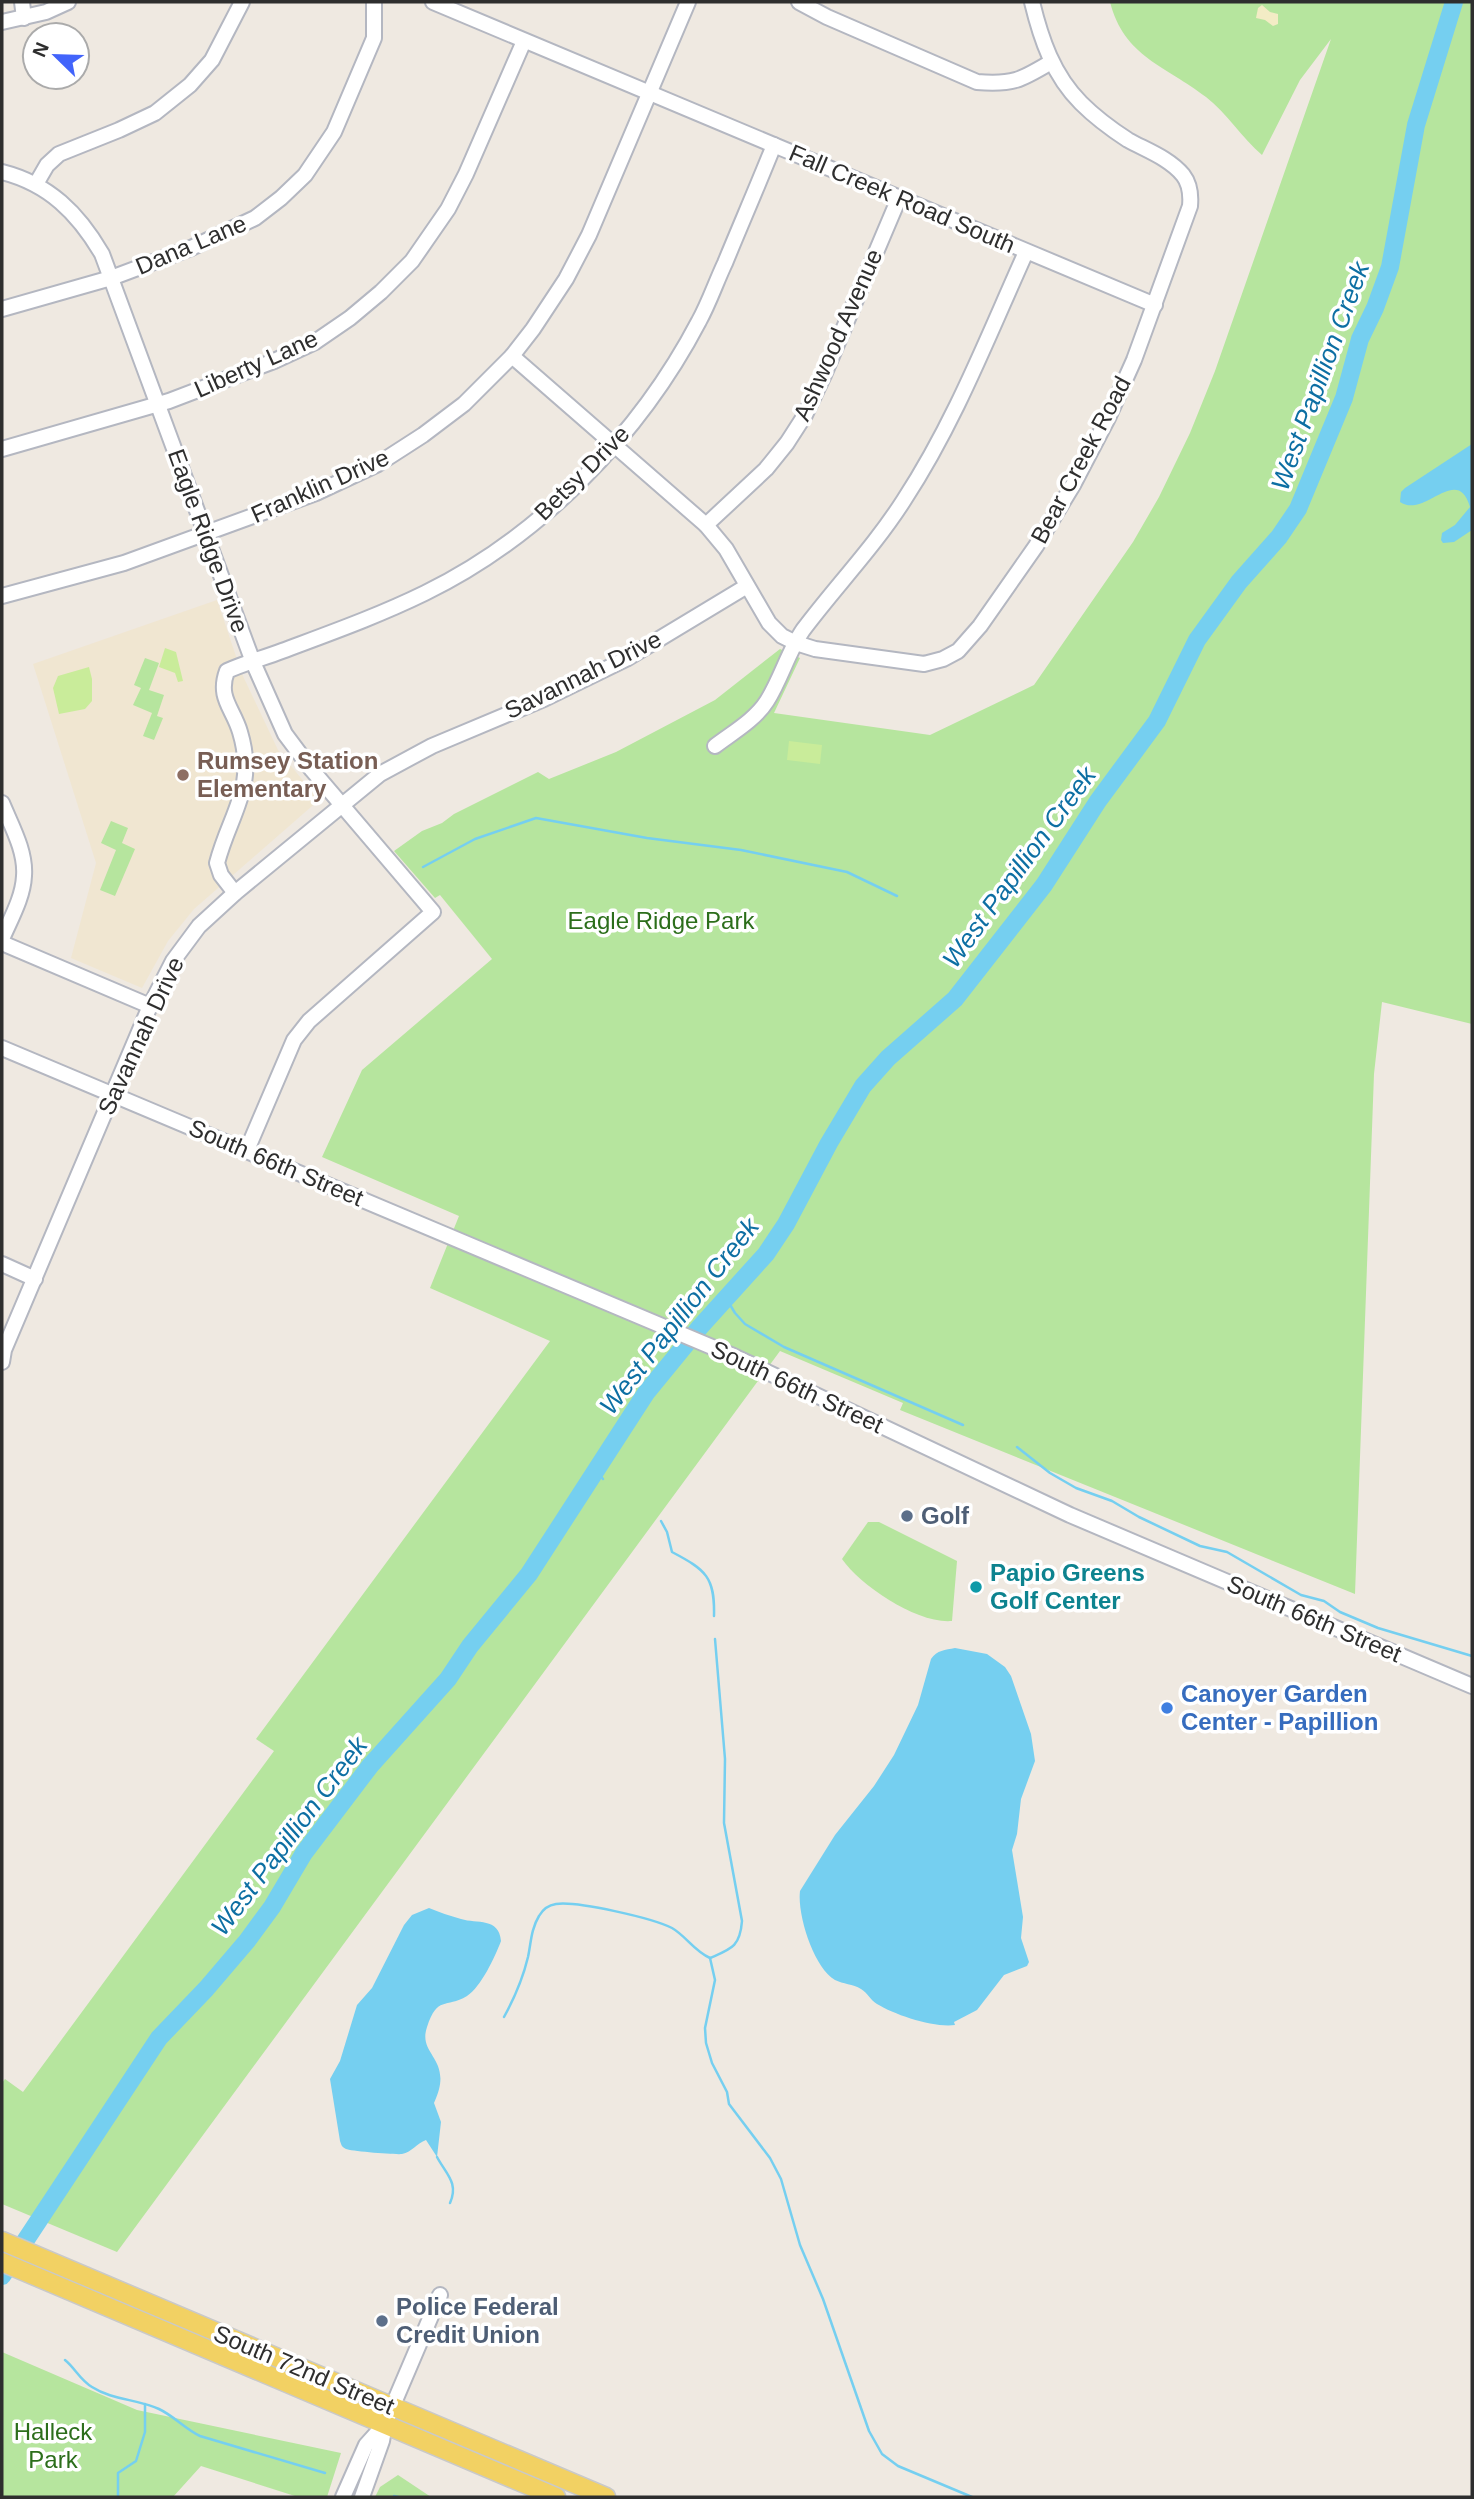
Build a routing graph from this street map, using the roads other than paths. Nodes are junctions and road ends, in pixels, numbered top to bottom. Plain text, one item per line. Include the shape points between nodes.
1 (22, 2) edge
2 (68, 2) edge
3 (242, 2) edge
4 (374, 2) edge
5 (433, 2) edge
6 (688, 2) edge
7 (799, 2) edge
8 (1032, 2) edge
9 (24, 18) junction
10 (2, 22) edge
11 (524, 41) junction
12 (1051, 62) junction
13 (650, 92) junction
14 (774, 145) junction
15 (2, 172) edge
16 (36, 184) junction
17 (899, 198) junction
18 (1026, 252) junction
19 (111, 278) junction
20 (1154, 305) junction
21 (2, 309) edge
22 (512, 356) junction
23 (157, 405) junction
24 (613, 445) junction
25 (2, 449) edge
26 (706, 525) junction
27 (207, 533) junction
28 (747, 586) junction
29 (2, 596) edge
30 (796, 643) junction
31 (253, 662) junction
32 (715, 746) dead end
33 (2, 803) edge
34 (342, 805) junction
35 (235, 893) junction
36 (2, 941) edge
37 (150, 1006) junction
38 (2, 1048) edge
39 (113, 1095) junction
40 (247, 1150) junction
41 (2, 1264) edge
42 (35, 1279) junction
43 (2, 1362) edge
44 (1472, 1686) edge
45 (2, 2241) edge
46 (2, 2262) edge
47 (440, 2295) dead end
48 (392, 2407) junction
49 (385, 2424) junction
50 (343, 2497) edge
51 (362, 2497) edge
52 (556, 2497) edge
53 (606, 2497) edge

1 - 9 street
2 - 9 street
3 - 16 street via 212,60 190,85 155,113 59,154
4 - 19 street, Dana Lane via 374,38 367,56 334,132 305,175 256,218
5 - 11 street, Fall Creek Road South
6 - 13 street, Franklin Drive
7 - 12 street via 977,82 1003,84
8 - 12 street
9 - 10 street
11 - 13 street, Fall Creek Road South
11 - 23 street, Liberty Lane via 448,209 412,261 381,292 314,342
12 - 20 street, Bear Creek Road via 1071,92 1096,117 1175,167 1188,182 1191,206
13 - 14 street, Fall Creek Road South
13 - 22 street, Franklin Drive via 566,279
14 - 17 street, Fall Creek Road South
14 - 24 street, Betsy Drive via 700,320 677,360
15 - 16 street, Eagle Ridge Drive
16 - 19 street, Eagle Ridge Drive via 68,206 89,232
17 - 18 street, Fall Creek Road South
17 - 26 street, Ashwood Avenue via 805,415 766,469
18 - 20 street, Fall Creek Road South
18 - 30 street via 969,385 923,469 864,557
19 - 21 street, Dana Lane
19 - 23 street, Eagle Ridge Drive
20 - 30 street, Bear Creek Road via 1108,418 1073,485 1036,546 958,651 924,664
22 - 24 street
22 - 27 street, Franklin Drive via 464,404 378,464 316,493
23 - 25 street, Liberty Lane
23 - 27 street, Eagle Ridge Drive
24 - 26 street
24 - 31 street, Betsy Drive via 540,518 484,559 427,592
26 - 28 street
27 - 29 street, Franklin Drive via 124,564
27 - 31 street, Eagle Ridge Drive
28 - 30 street via 769,622
28 - 34 street, Savannah Drive via 626,659 422,751 380,774
30 - 32 street via 757,714
31 - 34 street, Eagle Ridge Drive via 285,734
31 - 35 street, Betsy Drive via 228,671 223,683 240,732 246,768 244,793 217,863
33 - 36 street via 22,856 24,878
34 - 35 street, Savannah Drive
34 - 40 street, Eagle Ridge Drive via 433,912 309,1021 294,1040
35 - 37 street, Savannah Drive via 199,926 173,961
36 - 37 street
37 - 39 street, Savannah Drive
38 - 39 street, South 66th Street
39 - 40 street, South 66th Street
39 - 42 street, Savannah Drive
40 - 44 street, South 66th Street via 731,1355 1070,1515
41 - 42 street
42 - 43 street, Savannah Drive
45 - 48 main road, South 72nd Street
46 - 49 main road, South 72nd Street
47 - 48 street
48 - 49 street
48 - 53 main road, South 72nd Street
49 - 50 street via 366,2445
49 - 51 street
49 - 52 main road, South 72nd Street

